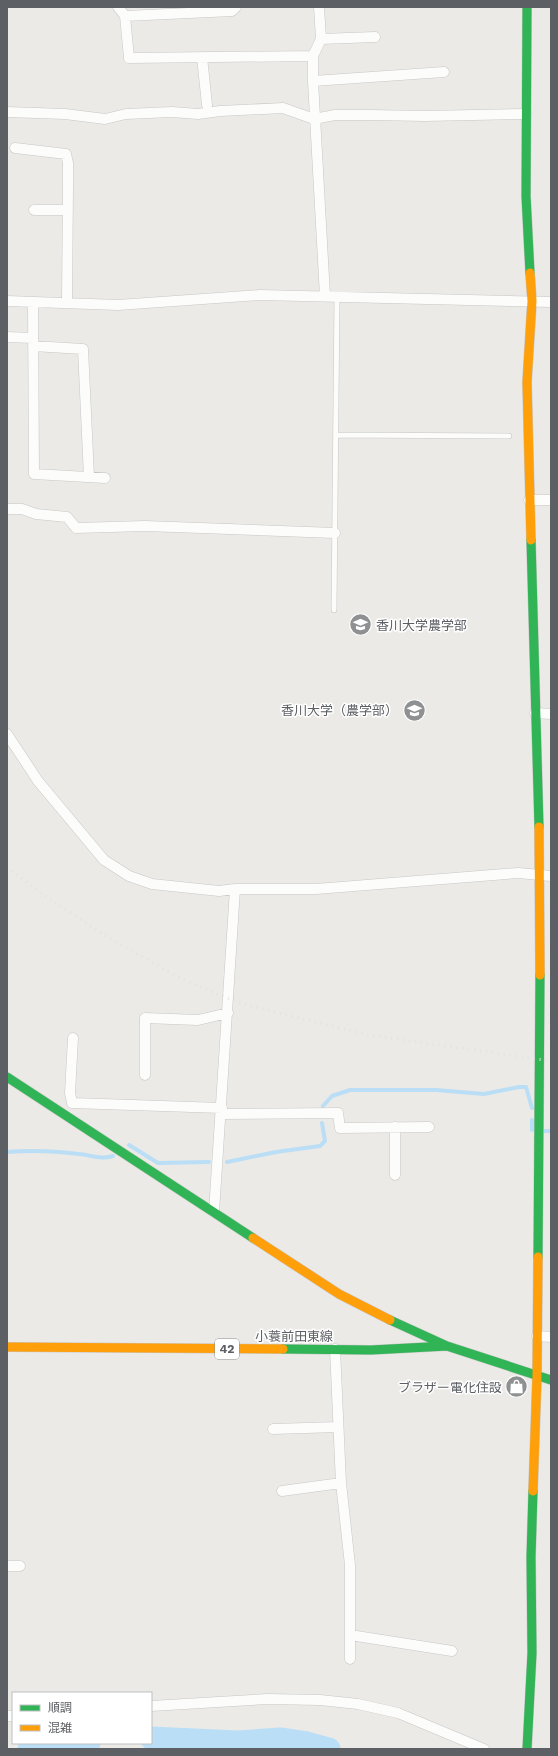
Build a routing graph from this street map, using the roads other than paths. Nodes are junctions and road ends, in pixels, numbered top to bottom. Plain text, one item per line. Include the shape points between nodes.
1 (118, 7) edge
2 (236, 7) edge
3 (319, 7) edge
4 (527, 7) edge
5 (125, 16) junction
6 (375, 37) dead end
7 (321, 39) junction
8 (313, 56) junction
9 (202, 57) junction
10 (444, 72) dead end
11 (313, 80) junction
12 (207, 105) dead end
13 (7, 112) edge
14 (526, 114) junction
15 (314, 118) junction
16 (15, 148) dead end
17 (34, 210) dead end
18 (68, 210) junction
19 (325, 296) junction
20 (337, 297) junction
21 (7, 301) edge
22 (532, 301) junction
23 (33, 302) junction
24 (551, 302) edge
25 (67, 303) junction
26 (7, 337) edge
27 (33, 342) junction
28 (336, 435) junction
29 (509, 436) dead end
30 (89, 477) junction
31 (105, 478) dead end
32 (529, 500) junction
33 (551, 500) edge
34 (7, 509) edge
35 (335, 533) junction
36 (334, 610) dead end
37 (535, 713) junction
38 (551, 714) edge
39 (7, 734) edge
40 (540, 875) junction
41 (551, 876) edge
42 (235, 889) junction
43 (228, 1013) junction
44 (73, 1038) dead end
45 (145, 1075) dead end
46 (7, 1077) edge
47 (72, 1103) junction
48 (221, 1111) junction
49 (66, 1116) junction
50 (395, 1127) junction
51 (430, 1127) dead end
52 (395, 1175) dead end
53 (214, 1212) junction
54 (537, 1336) junction
55 (551, 1337) edge
56 (447, 1346) junction
57 (7, 1348) edge
58 (335, 1350) junction
59 (537, 1376) junction
60 (551, 1380) edge
61 (338, 1427) junction
62 (273, 1429) dead end
63 (341, 1483) junction
64 (282, 1491) dead end
65 (7, 1566) edge
66 (20, 1566) dead end
67 (350, 1636) junction
68 (452, 1651) dead end
69 (350, 1659) dead end
70 (152, 1706) edge
71 (484, 1749) edge
72 (527, 1749) edge

1 - 5 street
2 - 5 street via 232,11
3 - 7 street
4 - 14 street
5 - 9 street via 129,58
6 - 7 street
7 - 8 street
8 - 9 street
8 - 11 street
9 - 12 street
10 - 11 street
11 - 15 street
13 - 15 street via 65,114 105,119 126,114 198,114 283,108
14 - 15 street via 370,114
14 - 22 street via 526,196
15 - 19 street
16 - 18 street via 66,154
17 - 18 street
18 - 25 street
19 - 20 street
19 - 25 street via 260,295 118,305
20 - 22 street
20 - 28 lane
21 - 23 street
22 - 24 street
22 - 32 street via 527,382
23 - 25 street
23 - 27 street
26 - 27 street
27 - 30 street via 83,349
27 - 30 street via 34,474
28 - 29 lane
28 - 35 lane
30 - 31 street
32 - 33 street
32 - 37 street
34 - 35 street via 67,517 76,528 145,526
35 - 36 lane
37 - 38 street
37 - 40 street
39 - 42 street via 38,781 104,860 128,876 152,884 219,891
40 - 41 street
40 - 42 street via 518,873 316,889
40 - 54 street
42 - 43 street
43 - 45 street via 198,1020 144,1018
43 - 48 street
44 - 47 street via 70,1094
46 - 49 street
47 - 48 street
47 - 49 street
48 - 50 street via 338,1113 340,1128
48 - 53 street
49 - 53 street
50 - 51 street
50 - 52 street
53 - 56 street via 339,1294 378,1315
54 - 55 street
54 - 59 street
56 - 58 street, 小蓑前田東線 / 42
56 - 59 street, 小蓑前田東線 / 42
57 - 58 street, 小蓑前田東線 / 42
58 - 61 street
59 - 60 street, 小蓑前田東線 / 42
59 - 72 street via 531,1557 532,1653
61 - 62 street
61 - 63 street
63 - 64 street
63 - 67 street via 350,1565
65 - 66 street
67 - 68 street
67 - 69 street
70 - 71 street via 268,1699 358,1704 398,1712

